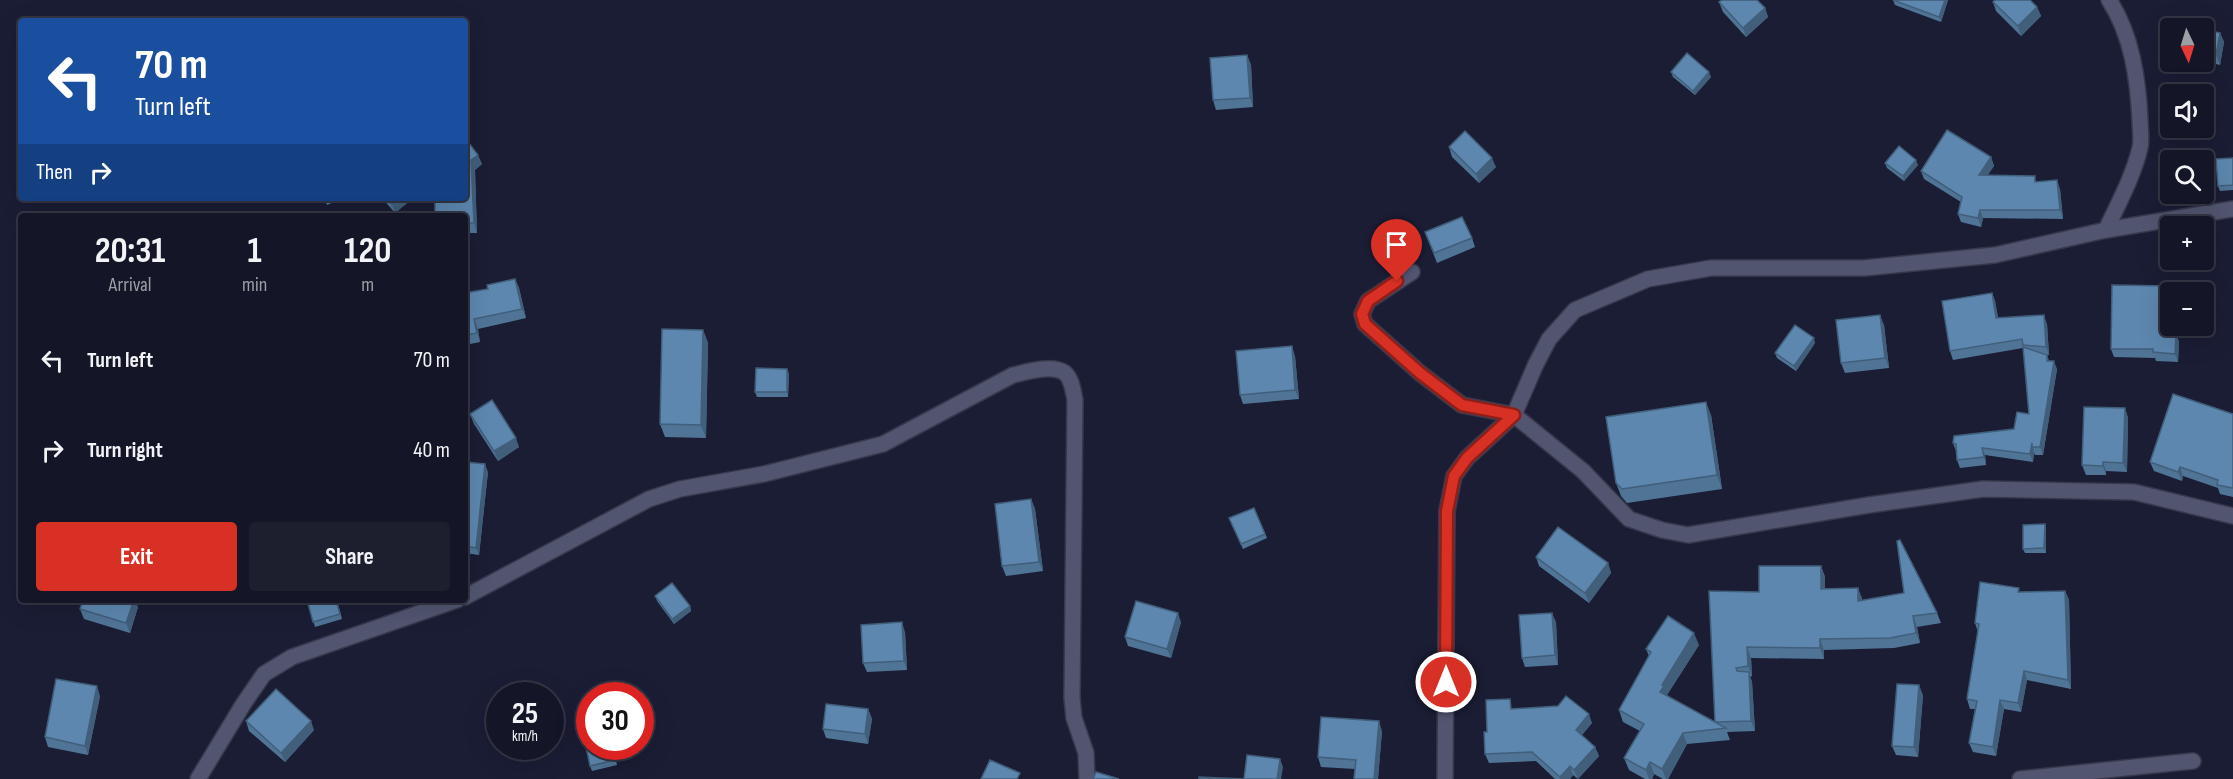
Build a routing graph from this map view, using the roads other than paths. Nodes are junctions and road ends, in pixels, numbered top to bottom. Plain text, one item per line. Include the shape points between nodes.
1 (2109, 0) edge
2 (2233, 209) edge
3 (2106, 230) junction
4 (1412, 272) dead end
5 (1514, 415) junction
6 (2233, 516) edge
7 (468, 595) edge
8 (448, 603) edge
9 (2193, 761) dead end
10 (198, 779) edge
11 (1087, 779) edge
12 (1445, 779) edge
13 (2020, 779) edge

1 - 3 street via 2119,15 2132,53 2140,147
2 - 3 street
3 - 5 street via 1995,255 1864,268 1712,268 1648,279 1575,310 1549,339
4 - 5 street via 1368,301 1362,314 1365,324 1462,405
5 - 6 street via 1583,471 1629,519 1688,535 1983,489 2134,492
5 - 12 street via 1467,458 1451,488 1447,511
7 - 11 street via 649,499 883,444 1013,375 1035,370 1065,373 1072,383 1074,400 1072,698 1086,753
8 - 10 street via 292,657 264,674
9 - 13 street

